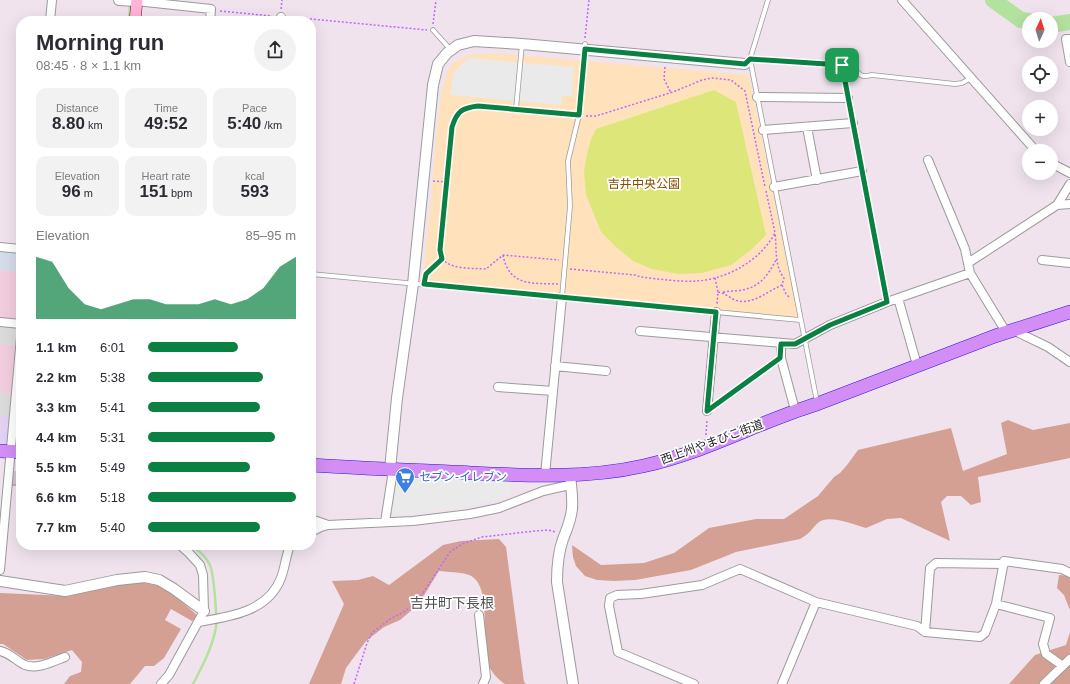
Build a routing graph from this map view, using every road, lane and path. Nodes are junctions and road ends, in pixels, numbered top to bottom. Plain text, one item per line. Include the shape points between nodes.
1 (52, 0) edge
2 (120, 0) edge
3 (436, 0) edge
4 (589, 0) edge
5 (768, 0) edge
6 (902, 0) edge
7 (137, 1) edge
8 (211, 10) junction
9 (50, 16) edge
10 (136, 16) edge
11 (210, 16) edge
12 (257, 16) edge
13 (316, 22) edge
14 (433, 30) junction
15 (1070, 39) edge
16 (522, 44) junction
17 (585, 47) junction
18 (450, 50) junction
19 (747, 61) junction
20 (1070, 62) edge
21 (665, 65) dead end
22 (842, 65) junction
23 (971, 78) junction
24 (671, 93) junction
25 (757, 97) junction
26 (848, 98) junction
27 (516, 109) junction
28 (579, 115) junction
29 (853, 122) junction
30 (807, 127) junction
31 (763, 130) junction
32 (1030, 144) edge
33 (928, 160) dead end
34 (1058, 167) edge
35 (862, 171) junction
36 (1070, 173) edge
37 (817, 180) junction
38 (430, 181) dead end
39 (447, 182) junction
40 (1070, 184) edge
41 (774, 187) junction
42 (1070, 204) edge
43 (1057, 205) junction
44 (775, 234) junction
45 (0, 247) edge
46 (16, 248) edge
47 (503, 256) junction
48 (442, 259) junction
49 (565, 260) junction
50 (776, 260) junction
51 (1042, 260) dead end
52 (968, 263) junction
53 (1070, 263) edge
54 (564, 268) junction
55 (970, 273) junction
56 (316, 274) edge
57 (715, 278) junction
58 (413, 284) junction
59 (424, 284) junction
60 (563, 284) junction
61 (782, 285) junction
62 (718, 292) junction
63 (723, 292) junction
64 (562, 297) junction
65 (898, 298) junction
66 (796, 300) junction
67 (887, 302) junction
68 (716, 312) junction
69 (1070, 312) edge
70 (800, 320) junction
71 (0, 322) edge
72 (16, 324) edge
73 (640, 331) dead end
74 (1010, 331) junction
75 (714, 338) junction
76 (804, 339) junction
77 (781, 344) junction
78 (780, 358) junction
79 (1070, 362) edge
80 (917, 365) junction
81 (555, 366) junction
82 (606, 371) dead end
83 (498, 387) dead end
84 (16, 389) edge
85 (553, 391) junction
86 (817, 404) junction
87 (795, 410) junction
88 (707, 411) junction
89 (705, 447) junction
90 (10, 452) edge
91 (316, 465) edge
92 (390, 469) junction
93 (544, 475) junction
94 (568, 481) junction
95 (316, 521) edge
96 (385, 522) junction
97 (328, 525) junction
98 (316, 530) edge
99 (566, 533) junction
100 (186, 550) edge
101 (288, 550) edge
102 (1004, 564) junction
103 (0, 570) edge
104 (1070, 573) edge
105 (0, 581) edge
106 (816, 602) junction
107 (996, 604) junction
108 (204, 611) junction
109 (479, 615) dead end
110 (198, 622) junction
111 (924, 632) junction
112 (0, 650) edge
113 (65, 657) dead end
114 (1070, 659) edge
115 (1063, 666) junction
116 (161, 684) edge
117 (354, 684) edge
118 (483, 684) edge
119 (573, 684) edge
120 (694, 684) edge
121 (782, 684) edge
122 (1044, 684) edge

1 - 9 street
2 - 7 street
3 - 14 path
4 - 17 path
5 - 19 lane
6 - 23 street
7 - 8 street
7 - 10 main road
8 - 11 street
8 - 12 path
13 - 14 path
14 - 18 lane
15 - 20 street via 1066,39
16 - 17 street
16 - 18 street via 474,41
16 - 27 lane
17 - 19 street
17 - 28 lane
18 - 58 street via 438,64 434,85
19 - 22 lane
19 - 25 lane
21 - 24 path via 664,79
22 - 23 lane via 854,68 860,76 865,77 872,75 955,84
22 - 26 lane
23 - 32 street
24 - 28 path via 596,116
24 - 44 path via 712,78 731,80 745,92
25 - 26 street
25 - 31 lane
26 - 29 lane
27 - 28 path
27 - 39 path via 478,106 462,110 452,127
28 - 49 lane via 568,161 570,206
29 - 30 street
29 - 35 lane
30 - 31 street
30 - 37 street
31 - 41 lane
33 - 52 street
34 - 36 street
35 - 37 street
35 - 67 lane
37 - 41 street
38 - 39 path
39 - 48 path via 440,250
40 - 43 street
41 - 66 lane
42 - 43 street
43 - 52 street
44 - 50 path
44 - 57 path via 760,253 745,265
45 - 46 street
47 - 48 path via 486,269 458,267
47 - 49 path
47 - 60 path via 506,268 516,278 536,284
48 - 59 path via 426,274
49 - 54 lane
50 - 61 path via 780,274 784,278
50 - 63 path via 761,282 755,286
51 - 53 street
52 - 55 street
54 - 57 path via 635,275 641,278 696,281
54 - 60 lane
55 - 65 street
55 - 74 street
56 - 58 lane
57 - 62 path
58 - 59 lane
58 - 92 street
59 - 64 lane
60 - 64 lane
61 - 63 path via 745,301 730,298
61 - 66 path via 790,299
62 - 63 path
62 - 68 path
64 - 68 lane
64 - 81 street
65 - 67 street
65 - 80 street
66 - 70 lane
67 - 76 street via 830,325
68 - 70 lane
68 - 75 street
69 - 74 highway, 西上州やまびこ街道
70 - 76 lane
71 - 72 street
73 - 75 street
74 - 79 street via 1048,347
74 - 80 highway, 西上州やまびこ街道
75 - 77 street
75 - 88 street
76 - 77 street via 795,344
76 - 86 lane
77 - 78 street
78 - 87 street
78 - 88 lane
80 - 86 highway, 西上州やまびこ街道
81 - 82 street
81 - 85 street
83 - 85 street
84 - 90 street
85 - 93 street
86 - 87 highway, 西上州やまびこ街道
87 - 89 highway, 西上州やまびこ街道
88 - 89 path
89 - 94 highway, 西上州やまびこ街道 via 643,466
90 - 103 street
91 - 92 highway, 西上州やまびこ街道
92 - 93 highway, 西上州やまびこ街道
92 - 96 street via 392,477
93 - 94 highway, 西上州やまびこ街道
94 - 96 street via 499,508 413,521
94 - 99 street via 572,508
95 - 97 street
96 - 97 street
97 - 98 street
99 - 117 path via 548,530 482,537 462,544 450,552 417,602 372,633
99 - 119 street via 558,561 557,582
100 - 108 street via 200,565 203,575
101 - 110 street via 281,577 262,602 246,612
102 - 104 street via 1004,561 1051,567
102 - 107 street
102 - 111 street via 936,563 930,568
105 - 108 street via 65,591 145,577 159,580
106 - 111 street via 917,626
106 - 120 street via 740,569 702,585 610,598 609,606 618,652
106 - 121 street
107 - 111 street via 985,633 980,637
107 - 115 street via 1050,618 1043,644 1046,654
108 - 110 street
109 - 118 street via 486,677
110 - 116 street via 169,675
112 - 113 street via 26,665 44,665
114 - 115 street
115 - 122 street

